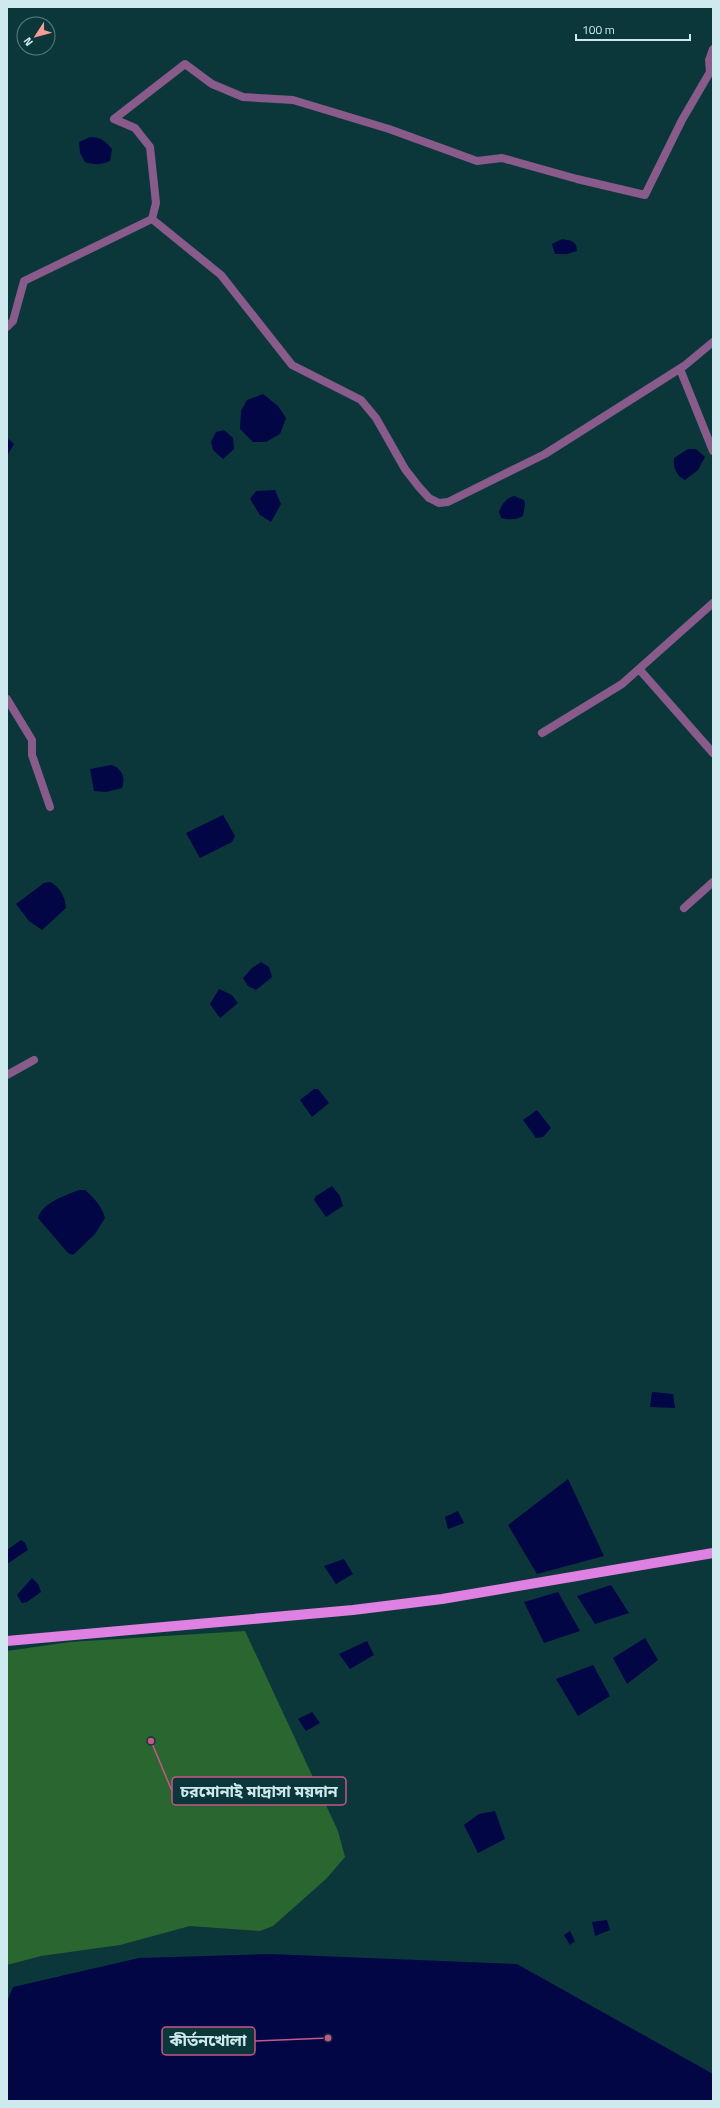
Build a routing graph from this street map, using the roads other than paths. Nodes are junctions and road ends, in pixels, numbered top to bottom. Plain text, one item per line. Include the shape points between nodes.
1 (713, 49) edge
2 (152, 219) junction
3 (7, 327) edge
4 (713, 342) edge
5 (680, 369) junction
6 (713, 451) edge
7 (713, 603) edge
8 (639, 669) junction
9 (7, 699) edge
10 (542, 733) dead end
11 (713, 752) edge
12 (50, 807) dead end
13 (713, 882) edge
14 (684, 908) dead end
15 (34, 1060) dead end
16 (7, 1075) edge
17 (713, 1553) edge
18 (7, 1641) edge

1 - 2 street via 709,60 710,72 682,120 645,195 502,158 477,161 389,129 294,100 243,97 212,84 185,64 114,119 135,128 150,147 156,203
2 - 3 street via 24,281 13,321
2 - 5 street via 221,275 292,366 361,400 376,418 405,469 429,498 439,503 448,502 545,454
4 - 5 street
5 - 6 street
7 - 8 street
8 - 10 street via 622,684
8 - 11 street
9 - 12 street via 32,740 32,755
13 - 14 street
15 - 16 street
17 - 18 main road via 442,1600

